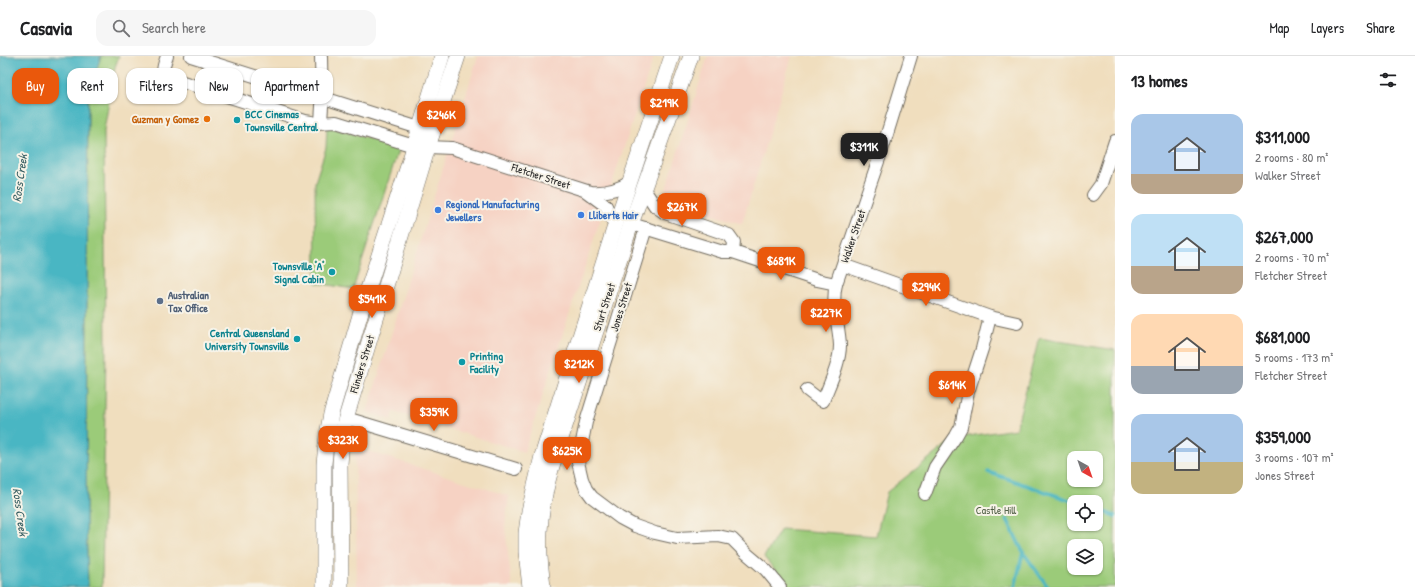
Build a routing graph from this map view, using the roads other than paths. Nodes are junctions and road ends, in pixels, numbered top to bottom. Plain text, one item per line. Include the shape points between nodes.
1 (167, 56) edge
2 (191, 56) edge
3 (321, 56) edge
4 (442, 56) edge
5 (458, 56) edge
6 (672, 56) edge
7 (691, 56) edge
8 (911, 56) edge
9 (321, 68) edge
10 (251, 75) edge
11 (333, 102) edge
12 (322, 104) edge
13 (652, 118) junction
14 (321, 122) junction
15 (667, 124) junction
16 (424, 139) junction
17 (1115, 141) edge
18 (637, 185) junction
19 (584, 190) junction
20 (1093, 195) dead end
21 (665, 214) junction
22 (631, 224) junction
23 (615, 226) junction
24 (650, 230) junction
25 (733, 252) junction
26 (843, 265) junction
27 (836, 284) junction
28 (990, 316) junction
29 (1017, 323) dead end
30 (807, 390) dead end
31 (346, 418) junction
32 (516, 469) dead end
33 (323, 488) junction
34 (925, 494) dead end
35 (324, 587) edge
36 (341, 587) edge
37 (530, 587) edge
38 (543, 587) edge
39 (780, 587) edge

1 - 14 street via 163,71 167,76 305,121
2 - 10 street
3 - 9 street
4 - 16 main road, Flinders Street
5 - 16 main road, Flinders Street
6 - 13 main road, Sturt Street
7 - 15 main road, Sturt Street
8 - 26 street, Walker Street
11 - 16 street
12 - 14 street
13 - 15 main road
13 - 18 main road, Sturt Street
14 - 16 street via 336,122
15 - 18 main road, Sturt Street
16 - 19 street, Fletcher Street
16 - 31 main road, Flinders Street
16 - 33 main road, Flinders Street via 365,298 331,414 325,449
17 - 20 street via 1101,184
18 - 19 street, Fletcher Street via 608,192
18 - 21 street
18 - 22 main road, Sturt Street
18 - 23 main road, Sturt Street
19 - 23 street via 606,206
21 - 24 street, Jones Street via 658,218
21 - 25 street via 732,237
22 - 24 street
22 - 38 main road, Sturt Street via 546,489 539,532
23 - 37 main road, Sturt Street via 533,491 526,533
24 - 25 street via 722,252
24 - 39 street, Jones Street via 584,427 578,462 584,484 588,493 597,501 635,526 677,538 718,536 732,539 766,570
25 - 27 street
26 - 27 street, Walker Street
26 - 28 street
27 - 30 street, Walker Street via 834,301 840,343 835,367 823,400
28 - 29 street
28 - 34 street via 968,392 961,427 935,467
31 - 32 street
31 - 33 main road via 339,421 334,428 329,468
31 - 36 main road, Flinders Street via 340,464
33 - 35 main road, Flinders Street

